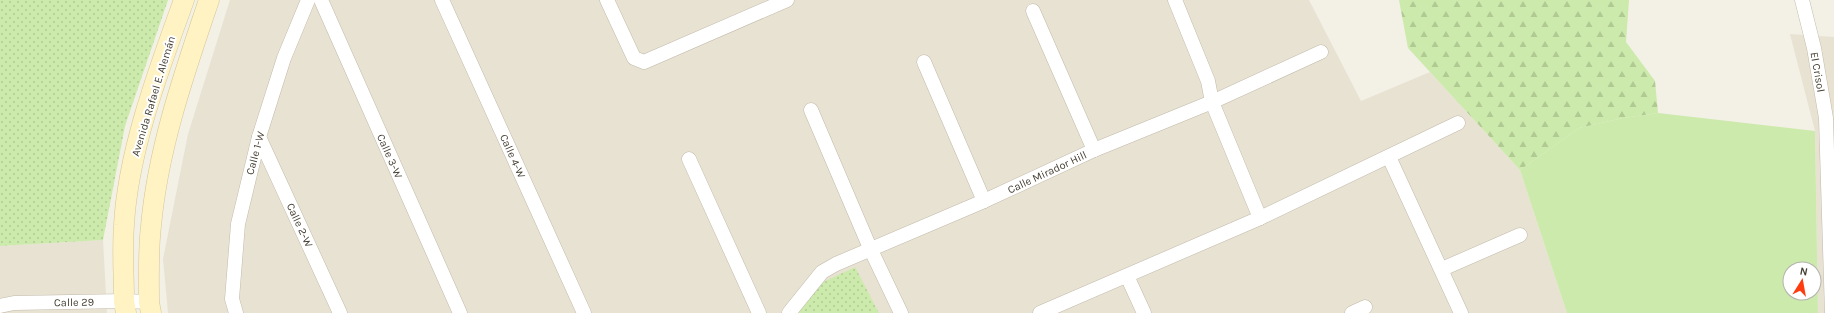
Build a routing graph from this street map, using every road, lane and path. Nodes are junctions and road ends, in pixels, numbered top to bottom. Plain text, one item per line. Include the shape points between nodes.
1 (184, 0) edge
2 (209, 0) edge
3 (308, 0) edge
4 (321, 0) edge
5 (442, 0) edge
6 (607, 0) edge
7 (787, 0) edge
8 (1175, 0) edge
9 (1802, 0) edge
10 (1033, 11) dead end
11 (1320, 52) dead end
12 (924, 62) dead end
13 (1212, 102) junction
14 (812, 110) dead end
15 (1458, 123) dead end
16 (259, 137) junction
17 (1094, 150) junction
18 (1389, 157) junction
19 (689, 159) dead end
20 (984, 201) junction
21 (1260, 218) junction
22 (1520, 235) dead end
23 (870, 248) junction
24 (1442, 269) junction
25 (1127, 276) junction
26 (0, 306) edge
27 (125, 307) edge
28 (1365, 307) dead end
29 (150, 308) edge
30 (236, 313) edge
31 (340, 313) edge
32 (460, 313) edge
33 (584, 313) edge
34 (759, 313) edge
35 (789, 313) edge
36 (901, 313) edge
37 (1040, 313) edge
38 (1144, 313) edge
39 (1352, 313) edge
40 (1461, 313) edge
41 (1832, 313) edge

1 - 27 main road, Avenida Rafael E. Alemán via 164,55 134,160 124,224
2 - 29 main road via 172,116 160,164 151,227
3 - 16 street, Calle 1-W via 284,58
4 - 32 street, Calle 3-W
5 - 33 street, Calle 4-W
6 - 7 street via 634,58 644,62
8 - 13 street via 1208,80
9 - 41 street, El Crisol via 1814,48 1826,118
10 - 17 street
11 - 13 street, Calle Mirador Hill
12 - 20 street
13 - 17 street, Calle Mirador Hill
13 - 21 street
14 - 23 street
15 - 18 street
16 - 30 street, Calle 1-W via 238,224 232,299
16 - 31 street, Calle 2-W
17 - 20 street, Calle Mirador Hill
18 - 21 street
18 - 24 street
19 - 34 street
20 - 23 street, Calle Mirador Hill
21 - 25 street
22 - 24 street
23 - 35 street, Calle Mirador Hill via 822,272
23 - 36 street
24 - 40 street
25 - 37 street
25 - 38 street
26 - 27 street, Calle 29 via 14,303
27 - 29 street, Calle 29
28 - 39 street

